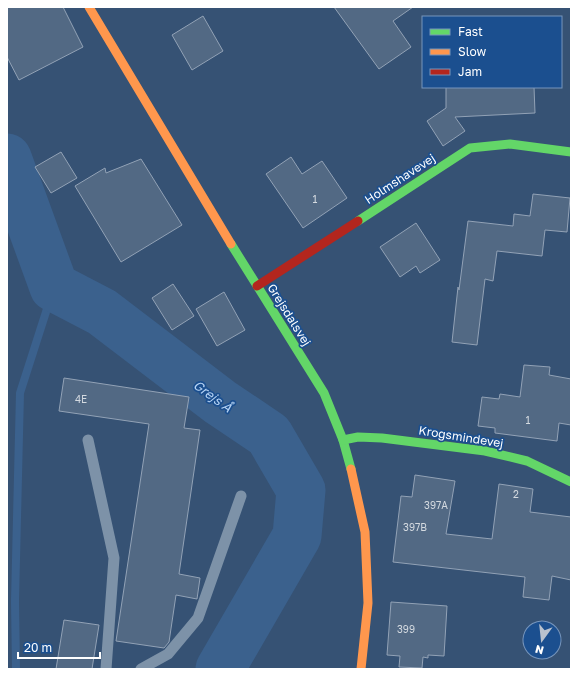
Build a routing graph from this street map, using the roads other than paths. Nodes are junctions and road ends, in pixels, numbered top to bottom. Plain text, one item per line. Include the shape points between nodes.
1 (89, 7) edge
2 (571, 152) edge
3 (257, 286) junction
4 (88, 440) dead end
5 (343, 440) junction
6 (571, 482) edge
7 (241, 496) dead end
8 (106, 669) edge
9 (141, 669) edge
10 (361, 669) edge

1 - 3 street, Grejsdalsvej
2 - 3 street, Holmshavevej via 510,144 470,148
3 - 5 street, Grejsdalsvej via 324,393
4 - 8 lane via 114,558
5 - 6 street, Krogsmindevej via 358,437 382,438 485,451 527,461
5 - 10 street, Grejsdalsvej via 365,532 368,604
7 - 9 lane via 198,618 168,654

